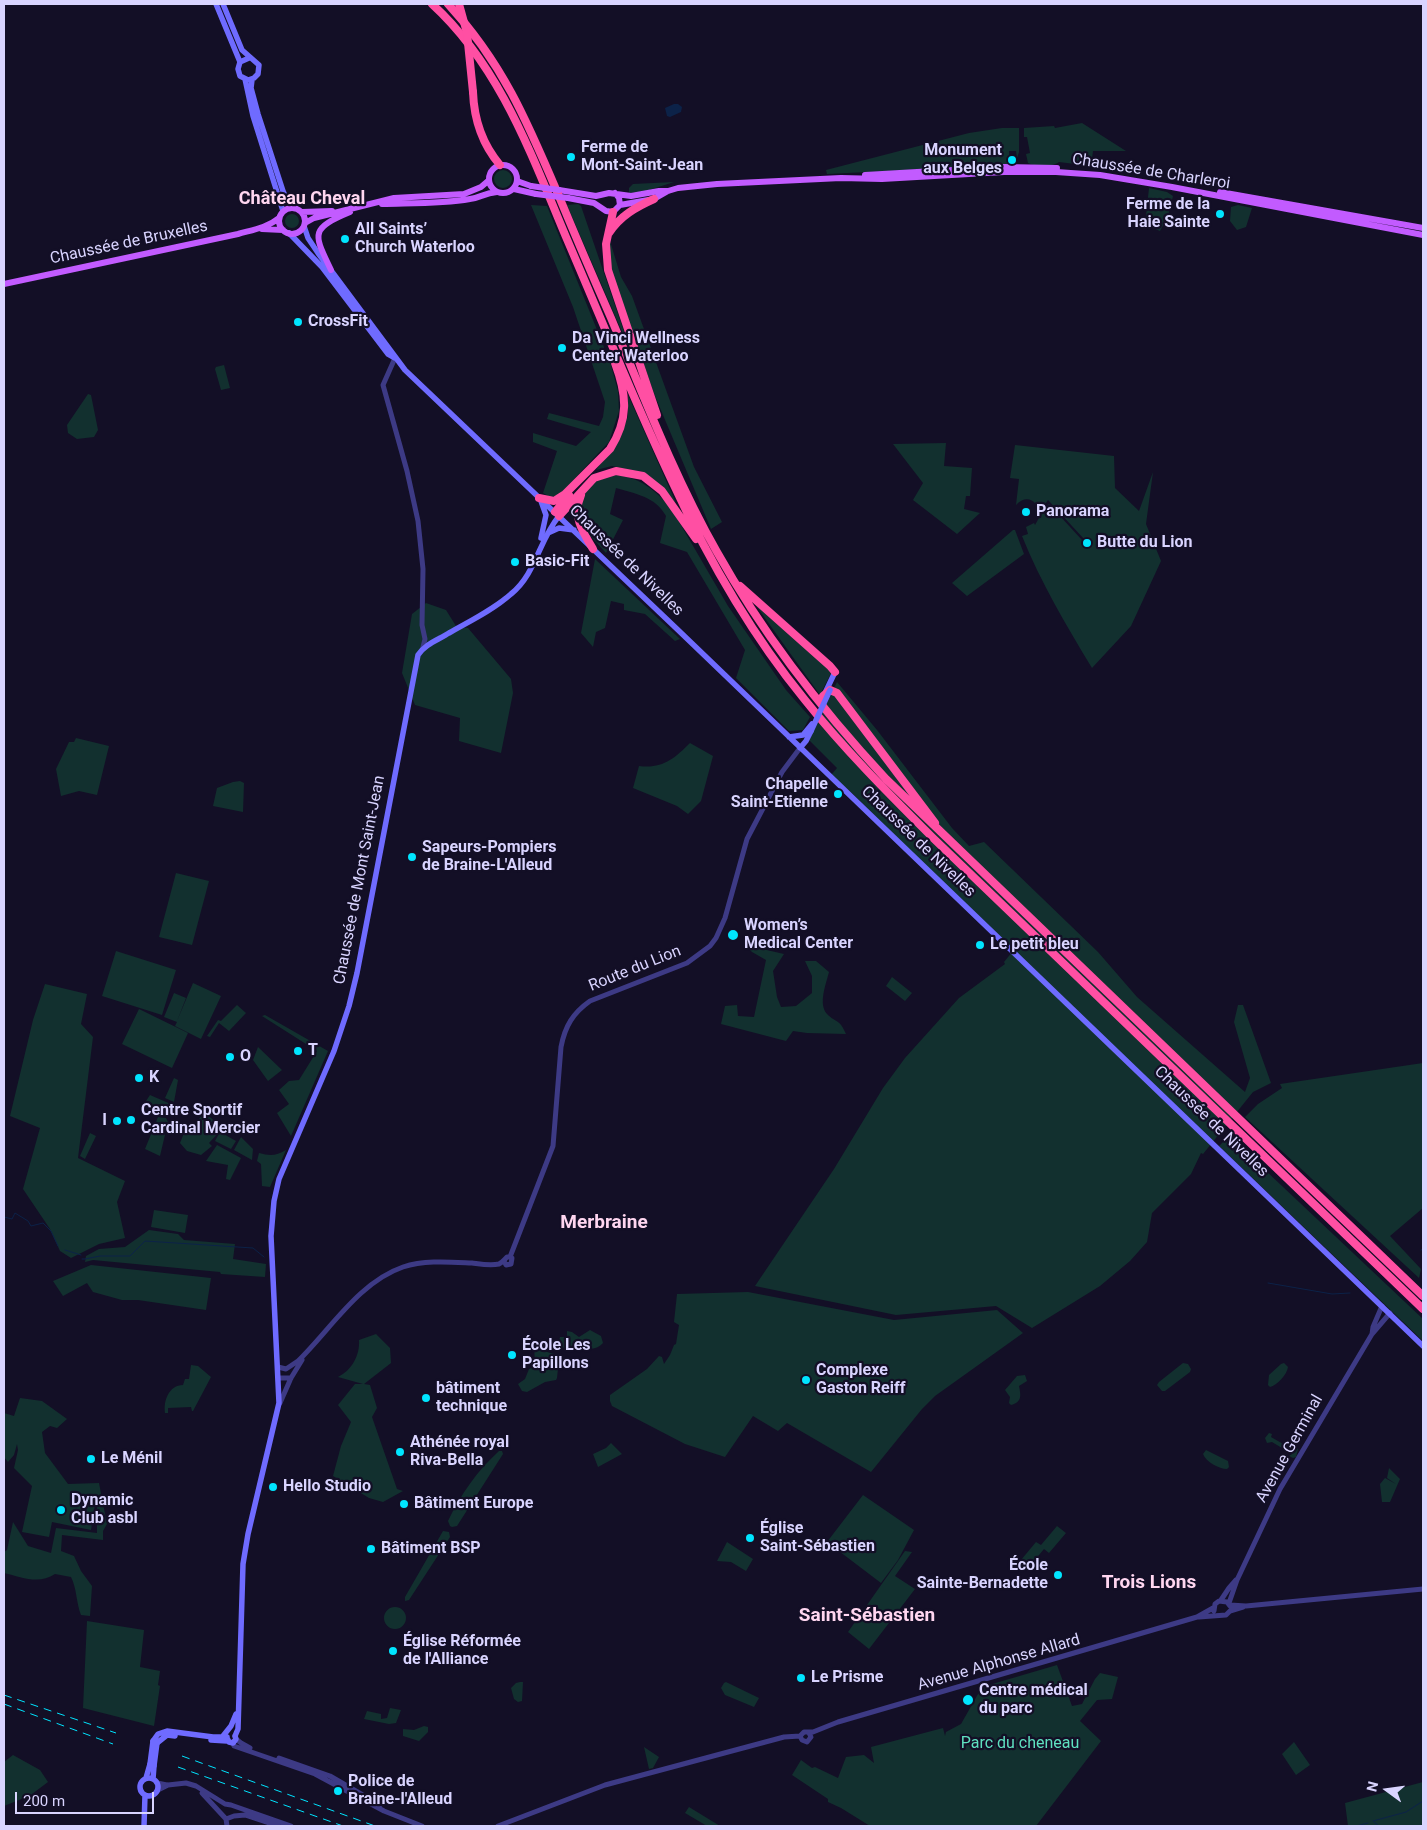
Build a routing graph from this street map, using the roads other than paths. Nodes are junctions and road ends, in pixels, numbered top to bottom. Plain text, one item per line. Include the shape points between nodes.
1 (218, 4) edge
2 (432, 4) edge
3 (448, 4) edge
4 (459, 4) edge
5 (249, 58) junction
6 (240, 62) junction
7 (249, 80) junction
8 (500, 165) junction
9 (841, 178) junction
10 (488, 181) junction
11 (517, 181) junction
12 (514, 188) junction
13 (668, 191) junction
14 (497, 192) junction
15 (614, 194) junction
16 (604, 195) junction
17 (654, 199) junction
18 (371, 204) junction
19 (620, 205) junction
20 (363, 206) junction
21 (294, 208) junction
22 (603, 208) junction
23 (283, 211) junction
24 (340, 211) junction
25 (302, 212) junction
26 (613, 212) junction
27 (279, 218) junction
28 (304, 225) junction
29 (260, 228) junction
30 (1423, 228) edge
31 (286, 232) junction
32 (1423, 235) edge
33 (606, 237) junction
34 (332, 270) junction
35 (4, 284) edge
36 (609, 338) junction
37 (395, 358) junction
38 (660, 434) junction
39 (584, 476) junction
40 (583, 488) junction
41 (539, 498) junction
42 (557, 514) junction
43 (545, 525) junction
44 (574, 530) junction
45 (546, 534) junction
46 (702, 543) junction
47 (540, 547) junction
48 (593, 549) junction
49 (734, 582) junction
50 (424, 647) junction
51 (835, 672) joint
52 (826, 693) junction
53 (811, 728) junction
54 (789, 737) junction
55 (800, 748) junction
56 (940, 832) junction
57 (1423, 1296) edge
58 (1382, 1306) junction
59 (1423, 1308) edge
60 (1390, 1313) junction
61 (1372, 1334) junction
62 (1423, 1346) edge
63 (310, 1349) junction
64 (278, 1367) junction
65 (279, 1378) junction
66 (290, 1378) junction
67 (280, 1403) junction
68 (1237, 1580) junction
69 (1423, 1589) edge
70 (1221, 1600) junction
71 (1230, 1606) junction
72 (1214, 1608) junction
73 (1217, 1615) junction
74 (1196, 1618) junction
75 (237, 1712) junction
76 (230, 1738) junction
77 (152, 1780) junction
78 (168, 1785) junction
79 (200, 1789) junction
80 (158, 1790) junction
81 (147, 1796) junction
82 (225, 1804) junction
83 (233, 1807) junction
84 (221, 1814) junction
85 (234, 1816) junction
86 (226, 1818) junction
87 (266, 1822) edge
88 (144, 1826) edge
89 (227, 1826) edge
90 (278, 1826) edge
91 (291, 1826) edge
92 (422, 1826) edge
93 (498, 1826) edge

1 - 5 main road via 239,46
1 - 6 main road
2 - 36 highway via 469,43 506,100 538,167
3 - 38 highway via 475,34 515,97
4 - 8 highway, bridge via 467,33 476,118 490,154
5 - 6 main road
5 - 7 main road via 255,60 260,68 258,74
6 - 7 main road via 238,73
7 - 21 main road via 283,191
7 - 23 main road via 253,116
8 - 10 main road via 490,172
8 - 11 main road via 512,169
9 - 13 main road, Chaussée de Charleroi via 717,184
9 - 30 main road, Chaussée de Charleroi via 1004,168 1100,171
9 - 32 main road, Chaussée de Charleroi via 882,179 1004,172 1100,175
10 - 14 main road
10 - 18 main road via 464,194 394,198
11 - 12 main road
11 - 16 main road, bridge via 531,186
12 - 14 main road via 507,193
12 - 22 main road, bridge via 594,203
13 - 15 main road, Chaussée de Charleroi via 631,196
13 - 17 main road, Chaussée de Charleroi
14 - 18 main road via 473,199
15 - 16 main road
15 - 19 main road
16 - 22 main road via 601,200
17 - 19 main road, Chaussée de Charleroi
17 - 33 highway via 631,210
18 - 20 main road
19 - 26 main road
20 - 24 main road
20 - 34 main road via 328,221 320,229 319,246
21 - 23 main road
21 - 25 main road
22 - 26 main road
23 - 27 main road
24 - 25 main road
24 - 28 main road via 314,218
25 - 28 main road
26 - 33 highway
27 - 29 main road
27 - 31 main road
28 - 31 main road via 299,232
28 - 34 main road, Chaussée de Nivelles via 308,238
29 - 31 main road
29 - 35 main road, Chaussée de Bruxelles
31 - 37 main road, Chaussée de Nivelles via 322,267 388,354
33 - 38 highway via 608,270 659,420
34 - 37 main road, Chaussée de Nivelles
36 - 39 highway via 624,394 624,416 610,449
36 - 46 highway
37 - 41 main road, Chaussée de Nivelles
37 - 50 street, Chaussée de Mont Saint-Jean via 384,382 418,521 423,570
38 - 49 highway via 692,504
39 - 41 highway via 554,501
39 - 42 highway
40 - 42 highway
40 - 46 highway via 594,478 616,470 643,476 662,491
40 - 48 highway via 576,517
41 - 42 main road, Chaussée de Nivelles
41 - 43 main road via 546,511
42 - 43 main road
42 - 44 main road, Chaussée de Nivelles
42 - 45 main road
43 - 47 main road
44 - 45 main road via 559,528
44 - 48 main road, Chaussée de Nivelles
45 - 47 main road
46 - 59 highway via 761,641 842,745
47 - 50 main road via 526,578 511,595
48 - 54 main road, Chaussée de Nivelles
49 - 51 highway
49 - 56 highway via 811,694 849,740
50 - 64 main road, Chaussée de Mont Saint-Jean via 418,655 349,1006 275,1194 271,1236
51 - 52 main road, Route du Lion
52 - 53 main road, Route du Lion, bridge
52 - 56 highway via 836,693 850,709
53 - 54 main road via 803,735
53 - 55 main road, Route du Lion
54 - 55 main road, Chaussée de Nivelles
55 - 58 main road, Chaussée de Nivelles
55 - 63 street, Route du Lion via 782,772 747,839 725,918 710,946 687,963 590,1002 579,1009 568,1024 561,1047 553,1146 510,1256 511,1264 506,1265 504,1261 405,1266 375,1281
56 - 57 highway
58 - 60 main road, Chaussée de Nivelles
58 - 61 street, Avenue Germinal
60 - 61 street, Avenue Germinal
60 - 62 main road, Chaussée de Nivelles
61 - 68 street, Avenue Germinal via 1283,1484
63 - 64 street, Route du Lion via 286,1369
63 - 66 street, Route du Lion
64 - 65 main road, Chaussée de Mont Saint-Jean
65 - 66 street
65 - 67 main road, Chaussée de Mont Saint-Jean
66 - 67 street, Route du Lion
67 - 75 main road, Chaussée de Mont Saint-Jean via 243,1564
68 - 70 street, Avenue Germinal
68 - 71 street, Avenue Germinal
69 - 71 street
70 - 71 street
70 - 72 street
71 - 73 street via 1226,1615
72 - 73 street
72 - 74 street, Avenue Alphonse Allard
73 - 74 street, Avenue Alphonse Allard
74 - 93 street, Avenue Alphonse Allard via 804,1732 800,1736 784,1737 606,1785
75 - 76 main road
75 - 76 main road, Chaussée de Mont Saint-Jean via 238,1729
76 - 77 main road, bridge via 222,1742 170,1735 162,1738 155,1742
76 - 92 street via 234,1746 315,1774 384,1811
77 - 78 street
77 - 80 main road
77 - 81 main road via 142,1781 140,1786 141,1792
78 - 79 street via 186,1783
78 - 80 street
79 - 82 street
79 - 84 street
80 - 81 main road
81 - 88 main road
82 - 83 street
82 - 84 street
83 - 85 street
83 - 87 street
84 - 86 street
85 - 86 street
85 - 87 street via 245,1815
86 - 89 street
87 - 90 street
87 - 91 street

